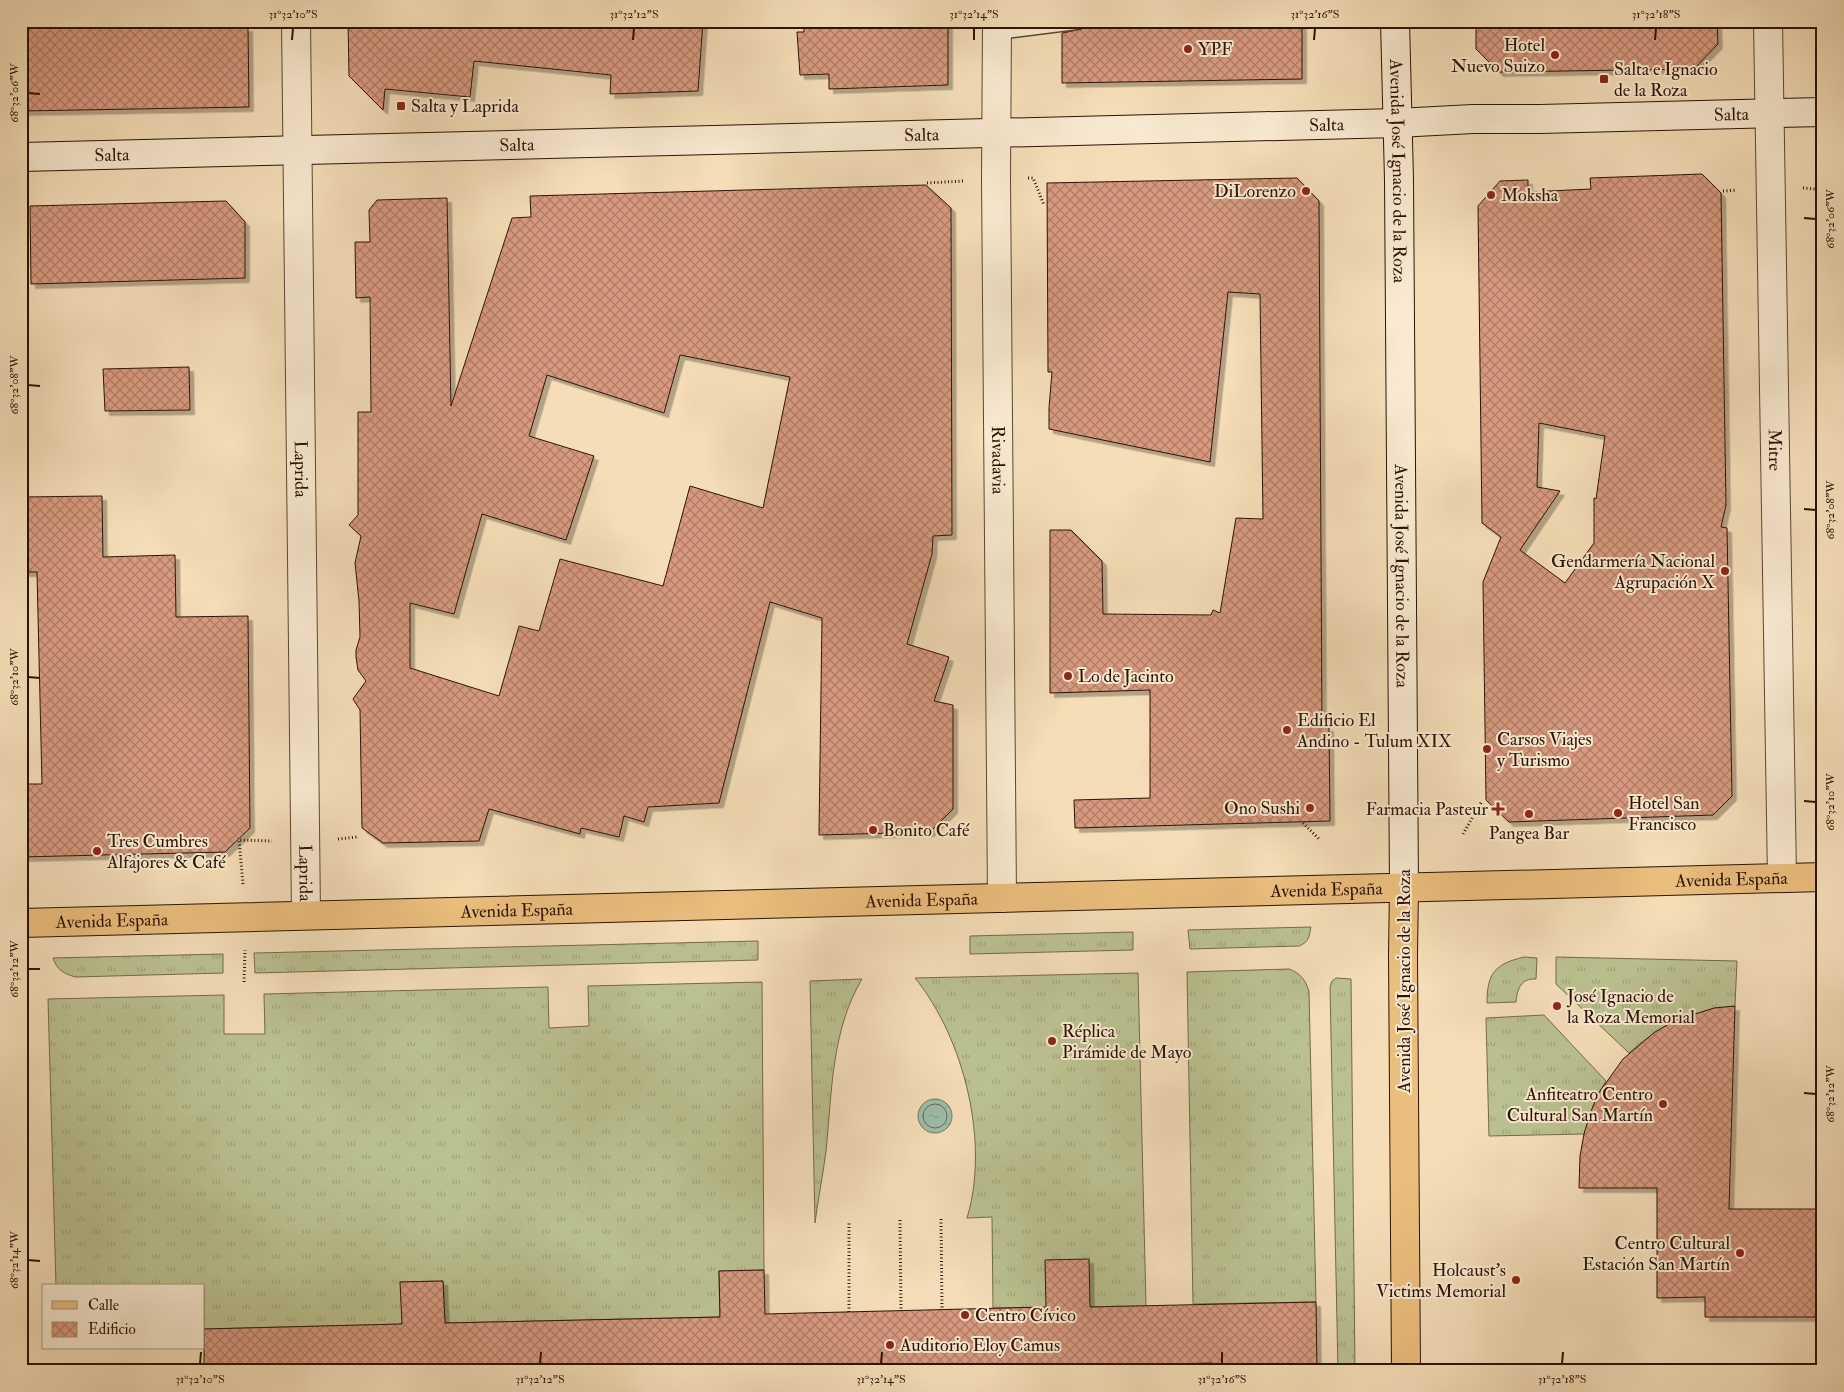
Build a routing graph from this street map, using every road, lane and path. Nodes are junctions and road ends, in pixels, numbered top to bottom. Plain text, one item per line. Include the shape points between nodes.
1 (296, 21) edge
2 (1076, 21) edge
3 (1395, 21) edge
4 (1768, 21) edge
5 (997, 26) edge
6 (1823, 112) edge
7 (1769, 113) junction
8 (1397, 123) junction
9 (997, 133) junction
10 (298, 150) junction
11 (21, 157) edge
12 (1482, 801) dead end
13 (1302, 823) dead end
14 (1463, 834) dead end
15 (357, 837) dead end
16 (1319, 839) dead end
17 (304, 843) junction
18 (1823, 877) edge
19 (1782, 878) junction
20 (1404, 888) junction
21 (1002, 898) junction
22 (306, 915) junction
23 (246, 917) junction
24 (21, 923) edge
25 (244, 982) dead end
26 (941, 1218) dead end
27 (900, 1220) dead end
28 (849, 1222) dead end
29 (942, 1310) dead end
30 (900, 1311) dead end
31 (849, 1312) dead end
32 (1406, 1371) edge

1 - 10 street, Laprida
2 - 5 lane
3 - 8 street, Avenida José Ignacio de la Roza
4 - 7 street, Mitre
5 - 9 street, Rivadavia
6 - 7 street, Salta
7 - 8 street, Salta
7 - 19 street, Mitre
8 - 9 street, Salta
8 - 20 street, Avenida José Ignacio de la Roza
9 - 10 street, Salta
9 - 21 street, Rivadavia
10 - 11 street, Salta
10 - 17 street, Laprida
12 - 14 path
13 - 16 path
15 - 17 path
17 - 22 street, Laprida
17 - 23 path via 239,840
18 - 19 main road, Avenida España
19 - 20 main road, Avenida España
20 - 21 main road, Avenida España
20 - 32 main road, Avenida José Ignacio de la Roza
21 - 22 main road, Avenida España
22 - 23 main road, Avenida España
23 - 24 main road, Avenida España
23 - 25 path
26 - 29 path
27 - 30 path
28 - 31 path

